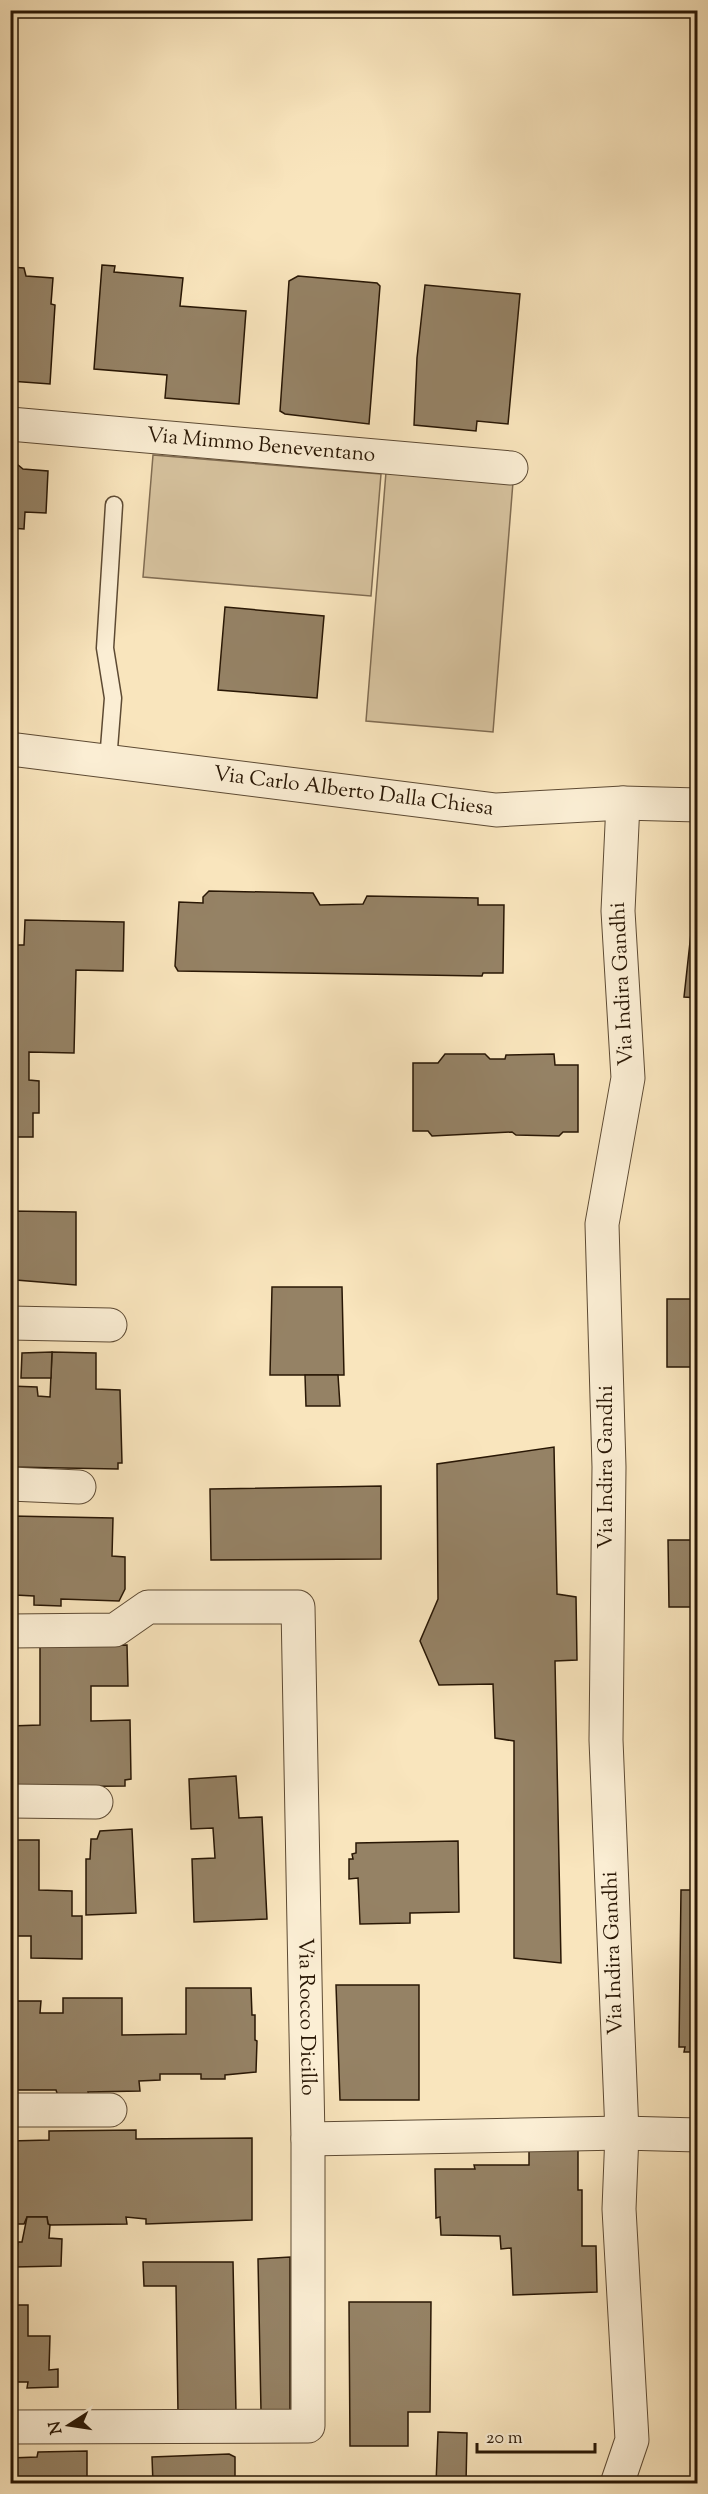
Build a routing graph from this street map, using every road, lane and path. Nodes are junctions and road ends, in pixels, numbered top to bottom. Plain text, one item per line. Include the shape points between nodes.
1 (10, 424) edge
2 (511, 468) dead end
3 (114, 505) dead end
4 (10, 749) edge
5 (108, 761) junction
6 (623, 803) junction
7 (698, 805) edge
8 (10, 1323) edge
9 (110, 1325) dead end
10 (10, 1484) edge
11 (79, 1486) dead end
12 (10, 1631) edge
13 (10, 1801) edge
14 (96, 1802) dead end
15 (10, 2110) edge
16 (110, 2110) dead end
17 (622, 2133) junction
18 (698, 2135) edge
19 (308, 2139) junction
20 (10, 2427) edge
21 (616, 2484) edge

1 - 2 street, Via Mimmo Beneventano
3 - 5 lane via 105,648 113,698
4 - 5 street, Via Carlo Alberto Dalla Chiesa
5 - 6 street, Via Carlo Alberto Dalla Chiesa via 496,810
6 - 7 street, Via Carlo Alberto Dalla Chiesa
6 - 17 street, Via Indira Gandhi via 618,911 628,1078 602,1224 609,1467 606,1740
8 - 9 street
10 - 11 street
12 - 19 street, Via Rocco Dicillo via 115,1630 148,1607 298,1607
13 - 14 street
15 - 16 street
17 - 18 street
17 - 19 street
17 - 21 street, Via Indira Gandhi via 619,2209 632,2440
19 - 20 street, Via Rocco Dicillo via 308,2426

